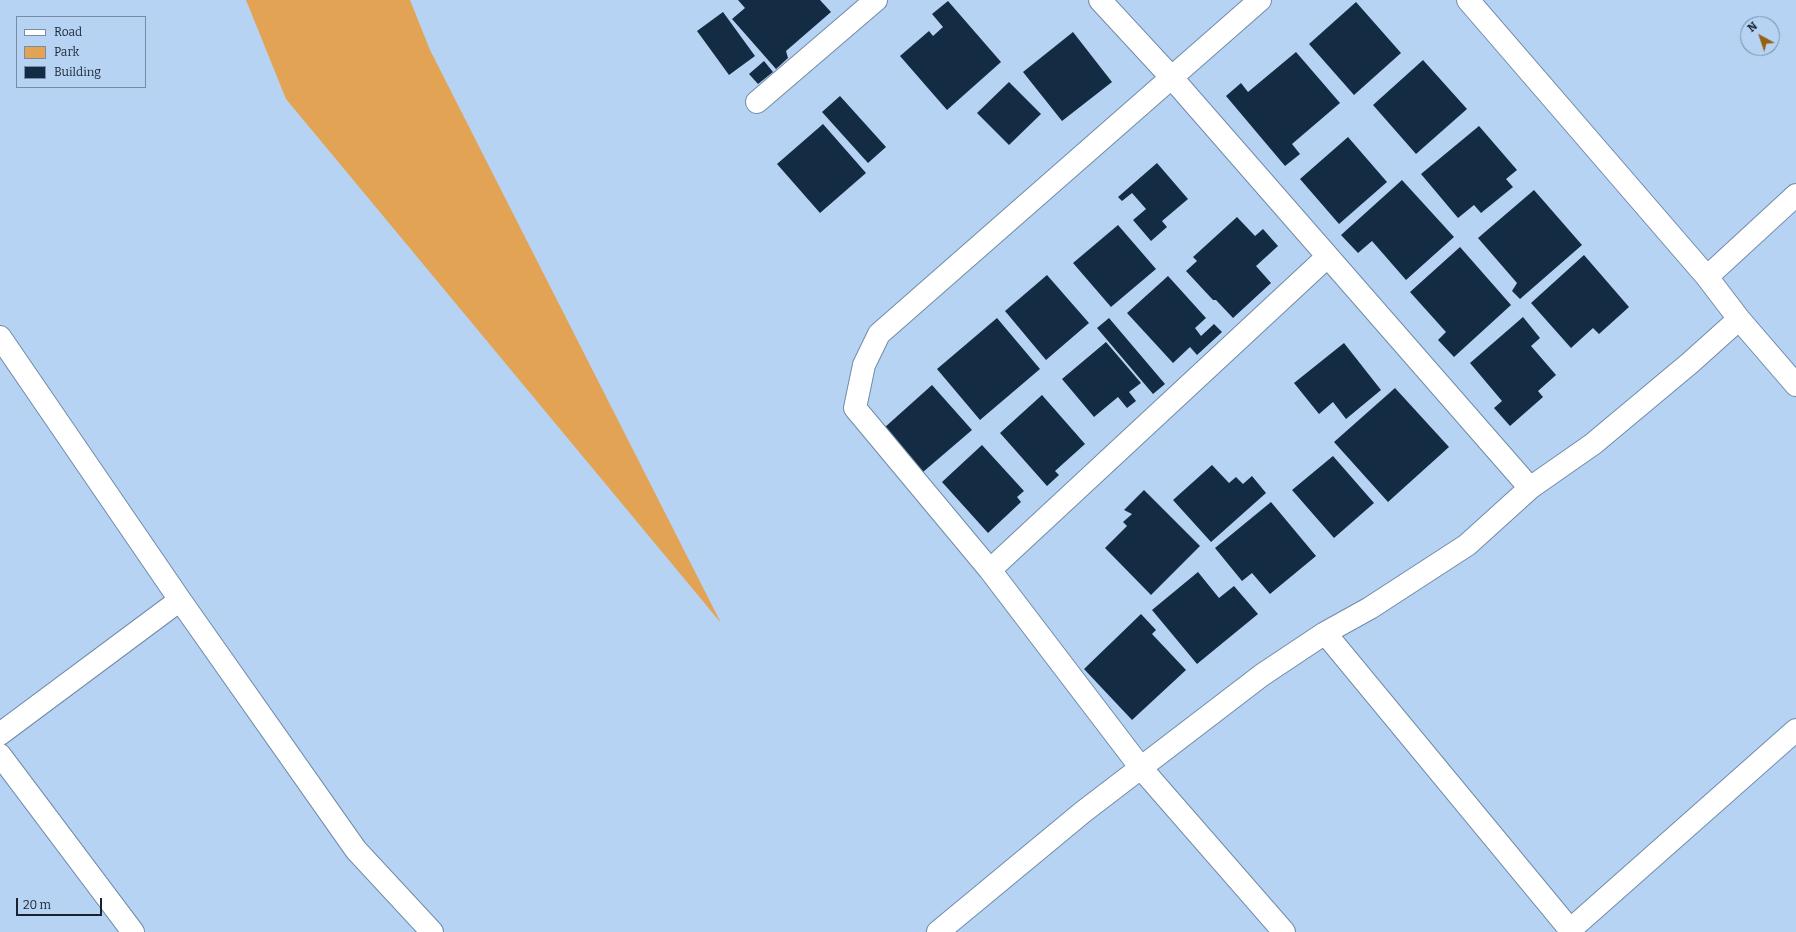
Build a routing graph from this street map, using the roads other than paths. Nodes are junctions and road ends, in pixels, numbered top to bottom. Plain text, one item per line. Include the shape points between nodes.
1 (876, 0) edge
2 (1100, 0) edge
3 (1260, 0) edge
4 (1468, 0) edge
5 (1172, 78) junction
6 (757, 102) dead end
7 (1796, 194) edge
8 (1327, 257) junction
9 (1707, 277) junction
10 (1739, 319) junction
11 (0, 337) edge
12 (1796, 385) edge
13 (1530, 488) junction
14 (990, 570) junction
15 (180, 600) junction
16 (1325, 633) junction
17 (1796, 730) edge
18 (0, 734) edge
19 (0, 755) edge
20 (1142, 768) junction
21 (1571, 931) edge
22 (133, 932) edge
23 (432, 932) edge
24 (938, 932) edge
25 (1284, 932) edge

1 - 6 street
2 - 5 street
3 - 5 street
4 - 9 street
5 - 8 street
5 - 14 street via 880,334 864,365 856,408
7 - 9 street
8 - 13 street
8 - 14 street
9 - 10 street
10 - 12 street
10 - 13 street via 1593,444
11 - 15 street
13 - 16 street via 1467,545 1370,608
14 - 20 street
15 - 18 street
15 - 23 street via 356,850
16 - 20 street via 1262,675
16 - 21 street
17 - 21 street
19 - 22 street
20 - 24 street via 1083,812
20 - 25 street

